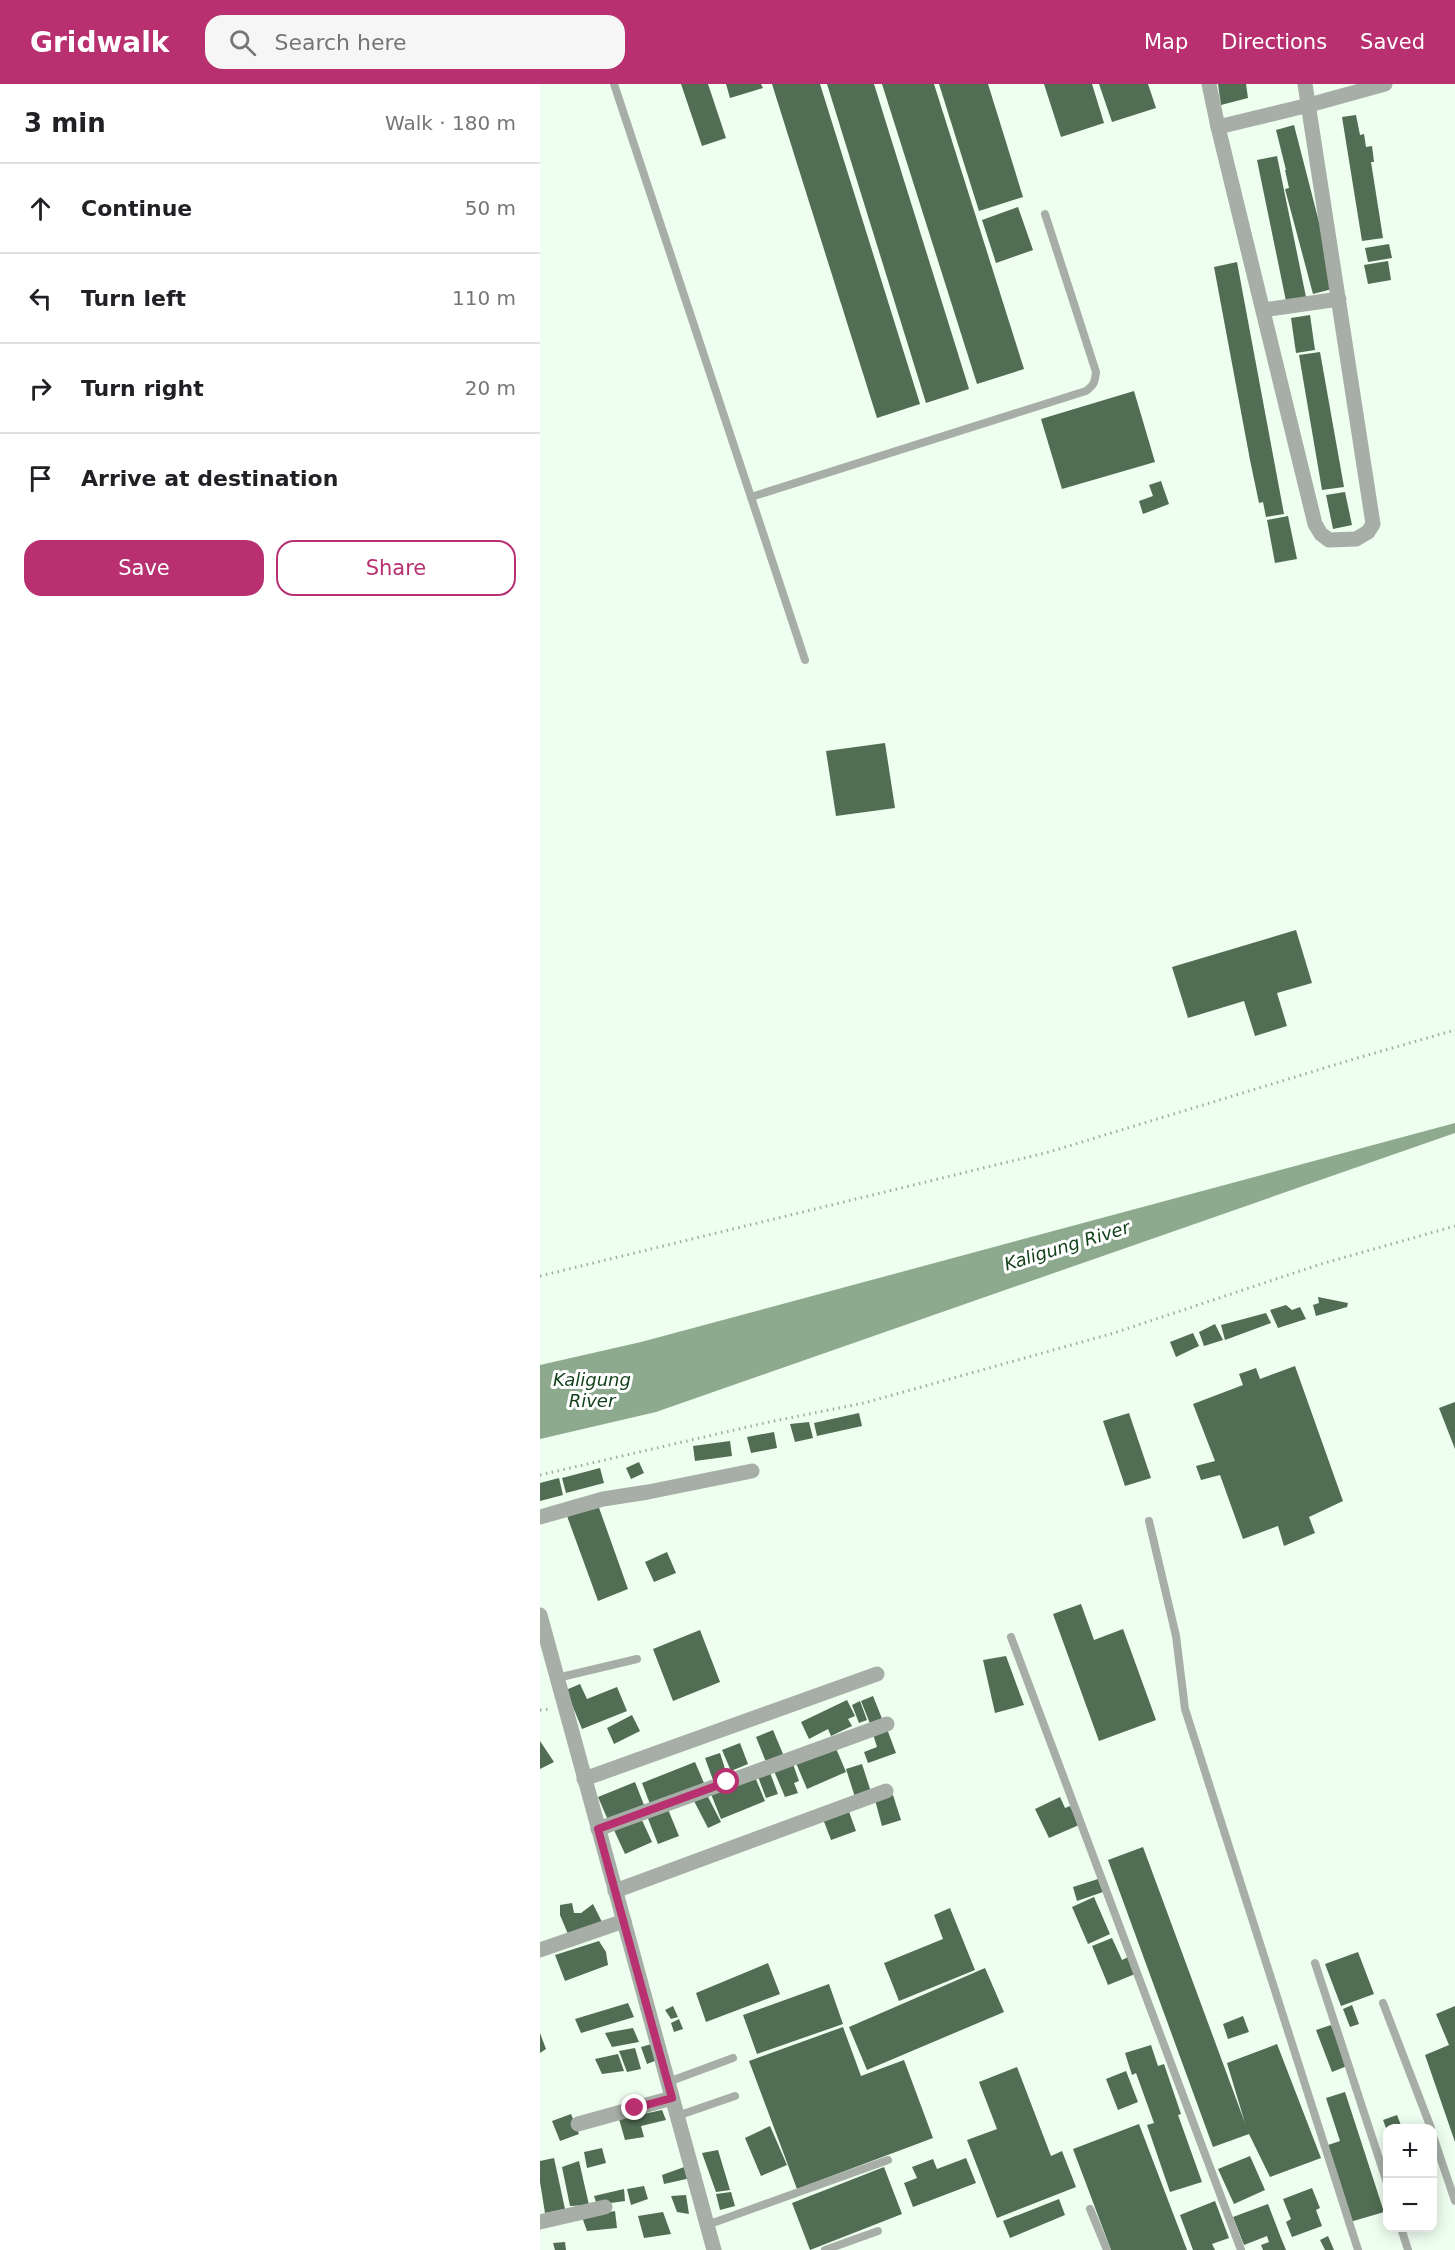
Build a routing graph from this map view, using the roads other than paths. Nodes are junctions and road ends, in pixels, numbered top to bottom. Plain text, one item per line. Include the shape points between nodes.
1 (614, 84) edge
2 (1209, 84) edge
3 (1305, 84) edge
4 (1385, 84) edge
5 (1309, 105) junction
6 (1218, 127) junction
7 (1045, 214) dead end
8 (1339, 299) junction
9 (1263, 310) junction
10 (751, 496) junction
11 (805, 660) dead end
12 (752, 1471) dead end
13 (540, 1517) edge
14 (1149, 1521) dead end
15 (540, 1615) edge
16 (1011, 1638) dead end
17 (637, 1659) dead end
18 (877, 1674) dead end
19 (557, 1678) junction
20 (886, 1724) dead end
21 (584, 1779) junction
22 (886, 1791) dead end
23 (598, 1829) junction
24 (615, 1891) junction
25 (624, 1921) junction
26 (540, 1950) edge
27 (1315, 1963) dead end
28 (1383, 2003) dead end
29 (734, 2058) dead end
30 (668, 2082) junction
31 (735, 2096) dead end
32 (672, 2098) junction
33 (677, 2116) junction
34 (579, 2124) dead end
35 (1429, 2124) edge
36 (1437, 2148) edge
37 (888, 2160) dead end
38 (1385, 2178) edge
39 (1455, 2201) edge
40 (605, 2207) dead end
41 (1090, 2209) dead end
42 (540, 2222) edge
43 (707, 2225) junction
44 (878, 2231) dead end
45 (1402, 2232) edge
46 (714, 2250) edge
47 (825, 2250) edge
48 (1107, 2250) edge
49 (1241, 2250) edge
50 (1358, 2250) edge
51 (1408, 2250) edge

1 - 10 lane
2 - 6 street
3 - 5 street
4 - 5 street
5 - 6 street
5 - 8 street
6 - 9 street
7 - 10 lane via 1096,372 1092,387
8 - 9 street
8 - 9 street via 1373,524 1356,539 1329,540 1315,524
10 - 11 lane
12 - 13 street via 603,1499
14 - 50 lane via 1176,1636 1185,1709
15 - 19 street
16 - 49 lane
17 - 19 lane
18 - 21 street
19 - 21 street
20 - 23 street
21 - 23 street
22 - 24 street
23 - 24 street
24 - 25 street
25 - 26 street
25 - 30 street
27 - 38 lane
28 - 35 lane
29 - 30 lane
30 - 32 street
31 - 33 lane
32 - 33 street
32 - 34 street
33 - 43 street
36 - 39 lane
37 - 43 lane
40 - 42 street
41 - 48 lane
43 - 46 street
44 - 47 lane
45 - 51 lane

